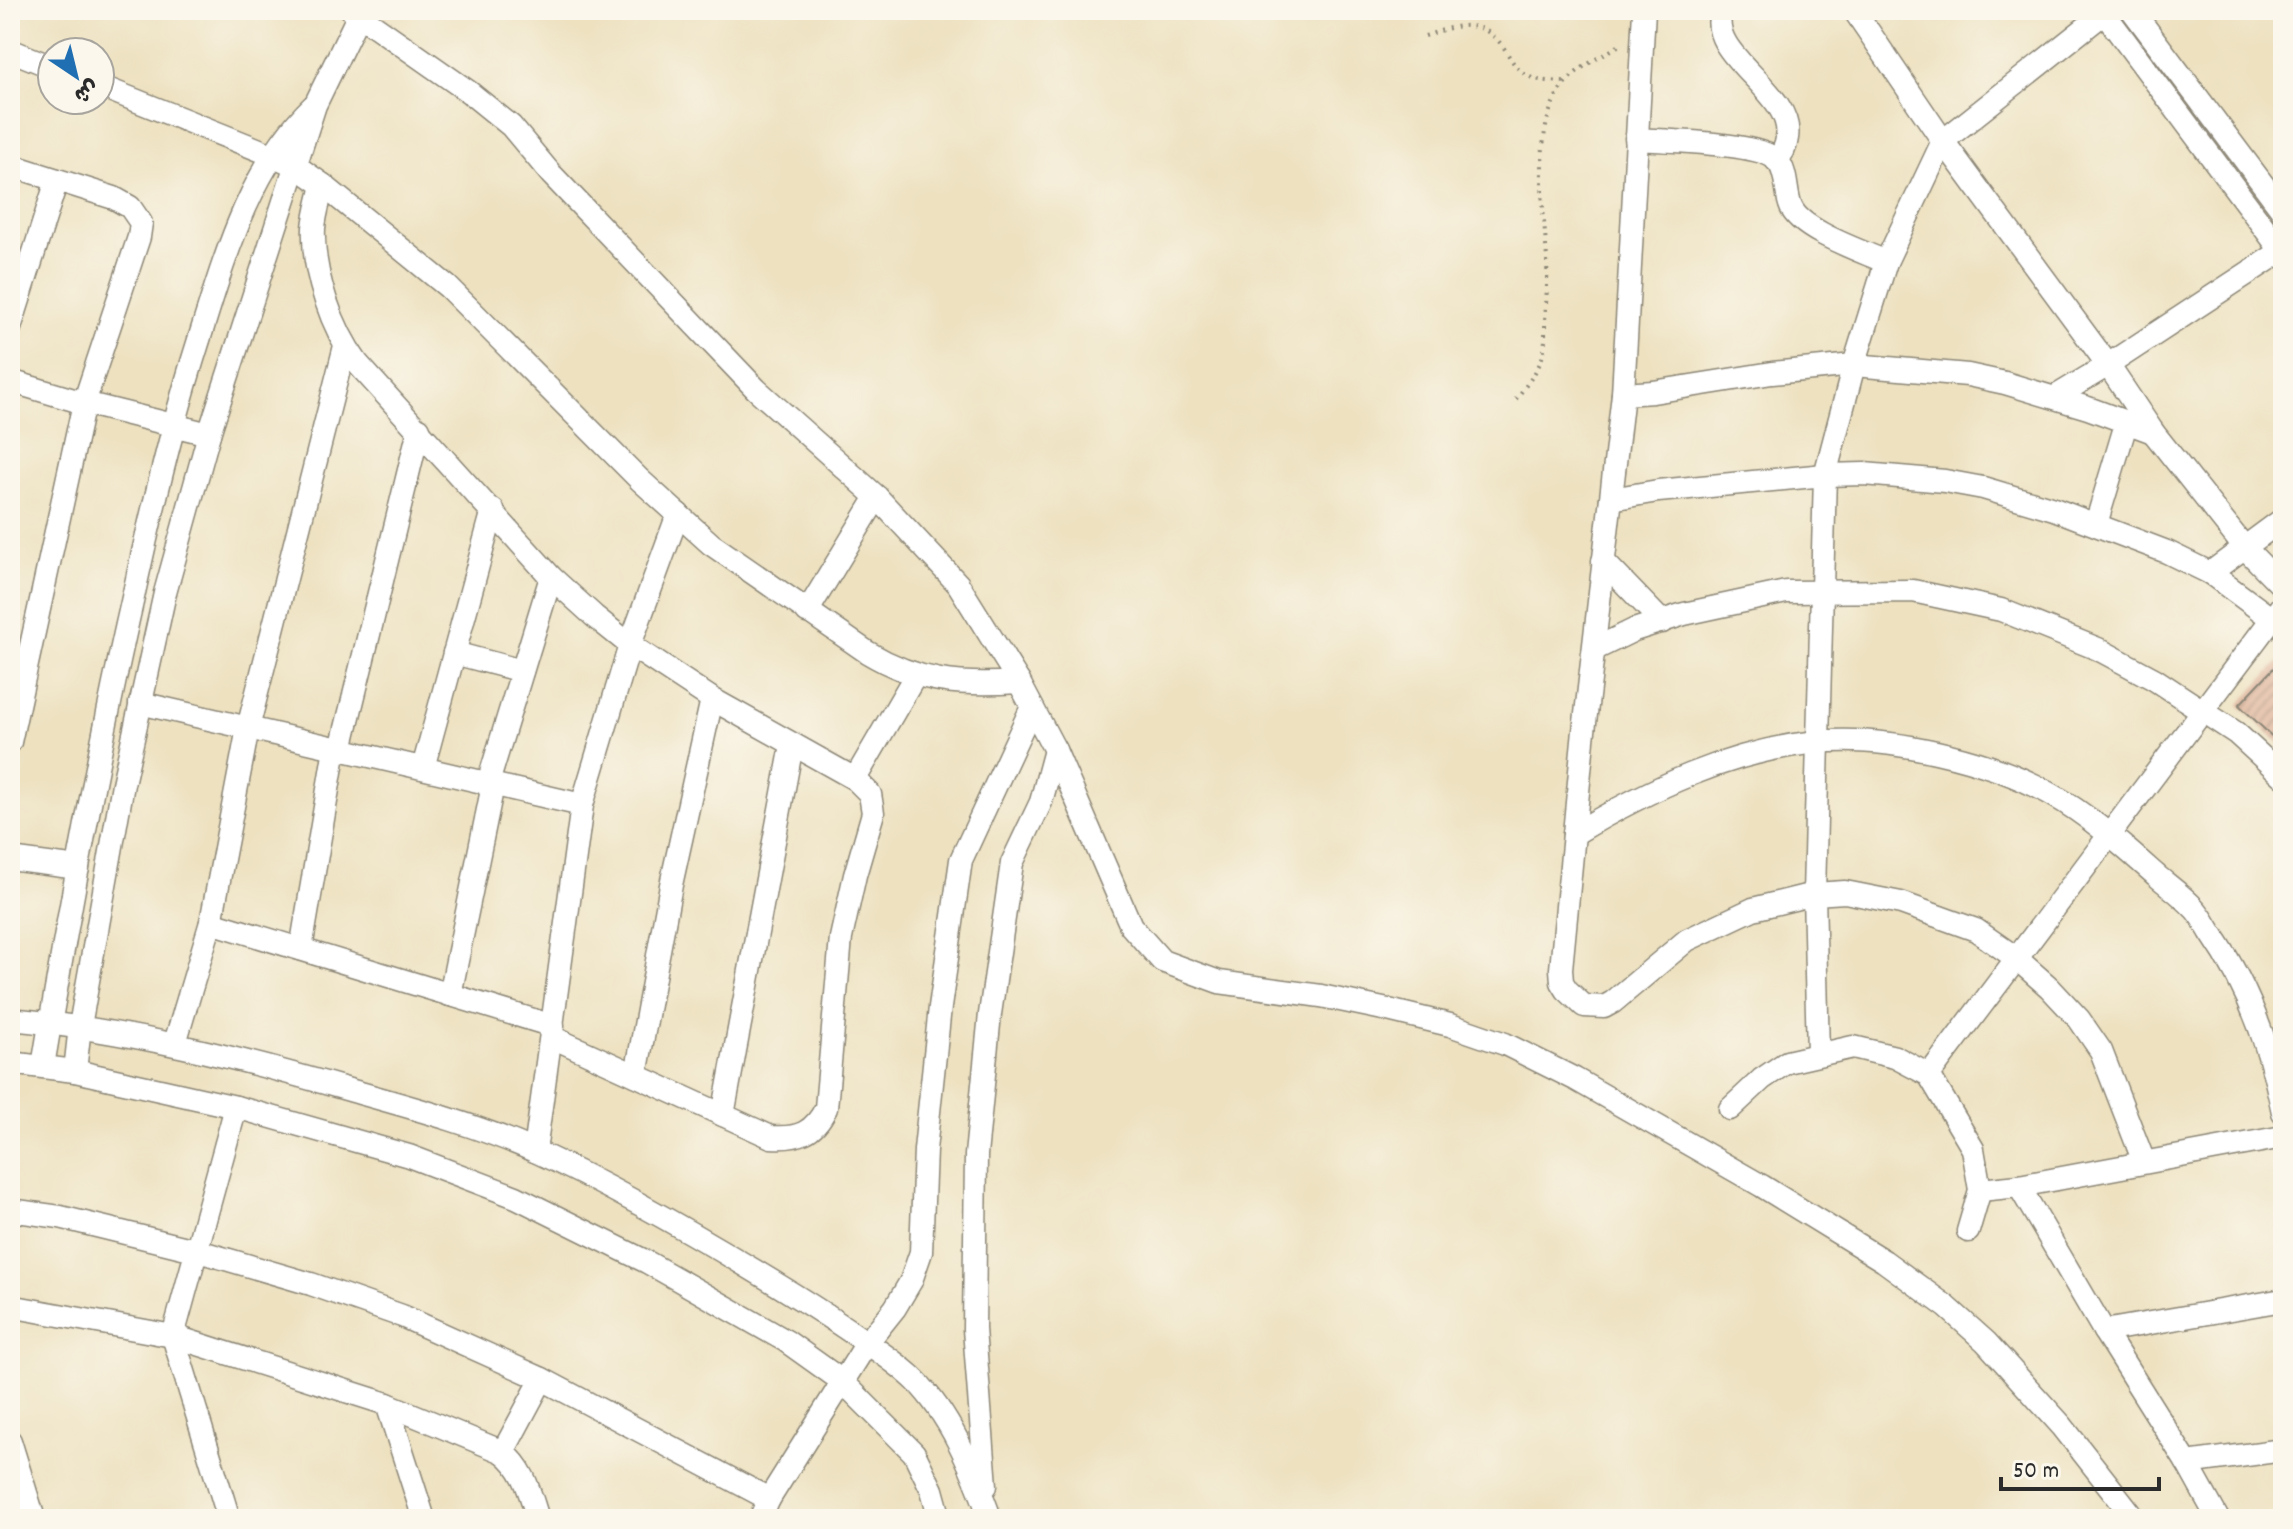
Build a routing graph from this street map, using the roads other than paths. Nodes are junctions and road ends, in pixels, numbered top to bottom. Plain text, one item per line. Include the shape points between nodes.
1 (1722, 10) edge
2 (1854, 10) edge
3 (2132, 10) edge
4 (357, 11) edge
5 (2105, 11) edge
6 (1643, 21) edge
7 (10, 50) edge
8 (36, 61) edge
9 (116, 92) edge
10 (315, 105) junction
11 (1636, 139) junction
12 (1943, 141) junction
13 (272, 155) junction
14 (1776, 160) junction
15 (10, 165) edge
16 (296, 166) junction
17 (57, 180) junction
18 (323, 185) junction
19 (2283, 211) edge
20 (2282, 251) edge
21 (1886, 262) junction
22 (10, 328) edge
23 (345, 346) junction
24 (1854, 365) junction
25 (2108, 365) junction
26 (10, 381) edge
27 (1623, 394) junction
28 (2055, 397) junction
29 (84, 403) junction
30 (2126, 424) junction
31 (172, 426) junction
32 (419, 429) junction
33 (2153, 432) junction
34 (209, 434) junction
35 (1825, 475) junction
36 (877, 497) junction
37 (1611, 499) junction
38 (493, 510) junction
39 (678, 514) junction
40 (2283, 519) edge
41 (2096, 524) junction
42 (2244, 547) junction
43 (1603, 561) junction
44 (2210, 573) junction
45 (551, 577) junction
46 (2283, 587) edge
47 (1822, 591) junction
48 (807, 612) junction
49 (2277, 612) edge
50 (1662, 622) junction
51 (630, 645) junction
52 (1595, 649) junction
53 (454, 653) junction
54 (117, 664) junction
55 (147, 669) junction
56 (522, 671) junction
57 (915, 676) junction
58 (1019, 682) junction
59 (712, 699) junction
60 (140, 703) junction
61 (1032, 707) junction
62 (2203, 712) junction
63 (248, 728) junction
64 (10, 742) edge
65 (1819, 742) junction
66 (792, 745) junction
67 (338, 749) junction
68 (1055, 750) junction
69 (423, 768) junction
70 (2283, 776) edge
71 (855, 779) junction
72 (490, 784) junction
73 (582, 805) junction
74 (1574, 834) junction
75 (2110, 836) junction
76 (10, 859) edge
77 (78, 868) junction
78 (1814, 894) junction
79 (211, 922) junction
80 (301, 949) junction
81 (2016, 958) junction
82 (450, 995) junction
83 (10, 1019) edge
84 (50, 1022) junction
85 (80, 1026) junction
86 (552, 1032) junction
87 (175, 1043) junction
88 (1818, 1053) junction
89 (10, 1063) edge
90 (43, 1066) junction
91 (75, 1071) junction
92 (636, 1075) junction
93 (1929, 1075) junction
94 (236, 1107) junction
95 (1730, 1109) dead end
96 (2283, 1112) edge
97 (723, 1115) junction
98 (2283, 1137) edge
99 (535, 1151) junction
100 (2144, 1162) junction
101 (2019, 1186) junction
102 (1980, 1190) junction
103 (10, 1210) edge
104 (1968, 1231) dead end
105 (195, 1250) junction
106 (2283, 1300) edge
107 (10, 1306) edge
108 (2104, 1331) junction
109 (173, 1336) junction
110 (867, 1343) junction
111 (542, 1379) junction
112 (842, 1381) junction
113 (387, 1404) junction
114 (10, 1441) edge
115 (2283, 1450) edge
116 (503, 1452) junction
117 (2187, 1463) junction
118 (764, 1509) edge
119 (988, 1515) edge
120 (34, 1519) edge
121 (229, 1519) edge
122 (424, 1519) edge
123 (538, 1519) edge
124 (940, 1519) edge
125 (2135, 1519) edge
126 (2218, 1519) edge

1 - 14 street via 1721,27 1732,53 1785,116 1786,143
2 - 12 street
3 - 19 street
4 - 10 street
4 - 36 street via 511,126 756,389
5 - 12 street
5 - 20 street
6 - 11 street
7 - 8 street
9 - 13 street
10 - 13 street
10 - 16 street
11 - 14 street via 1738,147
11 - 27 street
12 - 21 street
12 - 25 street
13 - 16 street
13 - 31 street via 238,225
14 - 21 street via 1797,219
15 - 17 street
16 - 18 street
16 - 34 street
17 - 22 street
17 - 29 street via 114,198 130,207 141,223
18 - 23 street via 314,228 319,273
18 - 39 street via 448,287
20 - 25 street
21 - 24 street
23 - 32 street
23 - 63 street
24 - 27 street
24 - 28 street via 1968,375
24 - 35 street
25 - 28 street
25 - 33 street
26 - 29 street
27 - 37 street
28 - 30 street
29 - 31 street
29 - 64 street
30 - 33 street
30 - 41 street
31 - 34 street
31 - 54 street
32 - 38 street
32 - 67 street
33 - 42 street
34 - 55 street
35 - 37 street
35 - 41 street via 1945,481
35 - 47 street
36 - 48 street
36 - 58 street via 958,584
37 - 43 street
38 - 45 street
38 - 53 street
39 - 48 street
39 - 51 street
40 - 42 street
41 - 44 street
42 - 44 street
42 - 46 street
43 - 50 street
43 - 52 street
44 - 49 street
45 - 51 street
45 - 56 street
47 - 50 street via 1786,592
47 - 62 street via 1913,591 2001,610 2098,649
47 - 65 street
48 - 57 street
49 - 62 street
50 - 52 street
51 - 59 street
51 - 73 street
52 - 74 street
53 - 56 street
53 - 69 street
54 - 55 street
54 - 77 street
55 - 60 street
56 - 72 street
57 - 58 street
57 - 71 street
58 - 61 street
59 - 66 street
59 - 92 street
60 - 63 street
60 - 85 street
61 - 68 street
61 - 110 street via 961,860 933,1070 921,1252 895,1308
62 - 70 street via 2236,733
62 - 75 street
63 - 67 street
63 - 79 street
65 - 74 street via 1727,761 1635,799
65 - 75 street via 1867,742 1953,756 2051,794
65 - 78 street
66 - 71 street
66 - 97 street
67 - 69 street
67 - 80 street
68 - 119 street via 1041,802 1012,863 976,1155 974,1329
68 - 125 street via 1131,926 1162,961 1219,982 1321,996 1450,1025 1505,1044 1575,1079 1884,1261 1947,1307 2062,1426
69 - 72 street
71 - 97 street via 870,794 873,813 841,938 826,1108 815,1128 786,1138 771,1137
72 - 73 street
72 - 82 street
73 - 86 street
74 - 78 street via 1561,969 1562,982 1584,1006 1613,1002 1687,940 1753,909
75 - 81 street
75 - 96 street via 2195,909 2223,950 2262,1031
76 - 77 street
77 - 84 street
78 - 81 street via 1845,892 1901,903 1976,930
78 - 88 street
79 - 80 street
79 - 87 street
80 - 82 street
81 - 93 street
81 - 100 street via 2079,1019 2101,1051
82 - 86 street
83 - 84 street
84 - 85 street
84 - 90 street
85 - 87 street
85 - 91 street
86 - 92 street
86 - 99 street
87 - 99 street via 421,1110
88 - 93 street via 1853,1047 1895,1057
88 - 95 street via 1787,1062
89 - 90 street
90 - 91 street
91 - 94 street
92 - 97 street
93 - 102 street via 1973,1149
94 - 105 street
94 - 112 street via 409,1156 516,1197 647,1262 786,1341
98 - 100 street
99 - 110 street via 663,1215
100 - 101 street
101 - 102 street
101 - 108 street
102 - 104 street
103 - 105 street
105 - 109 street
105 - 111 street via 402,1316
106 - 108 street
107 - 109 street
108 - 117 street
109 - 113 street
109 - 121 street
110 - 112 street
110 - 119 street via 917,1382 949,1426
111 - 116 street
111 - 118 street
112 - 118 street
112 - 124 street via 914,1453
113 - 116 street
113 - 122 street
114 - 120 street
115 - 117 street
116 - 123 street via 522,1472
117 - 126 street

